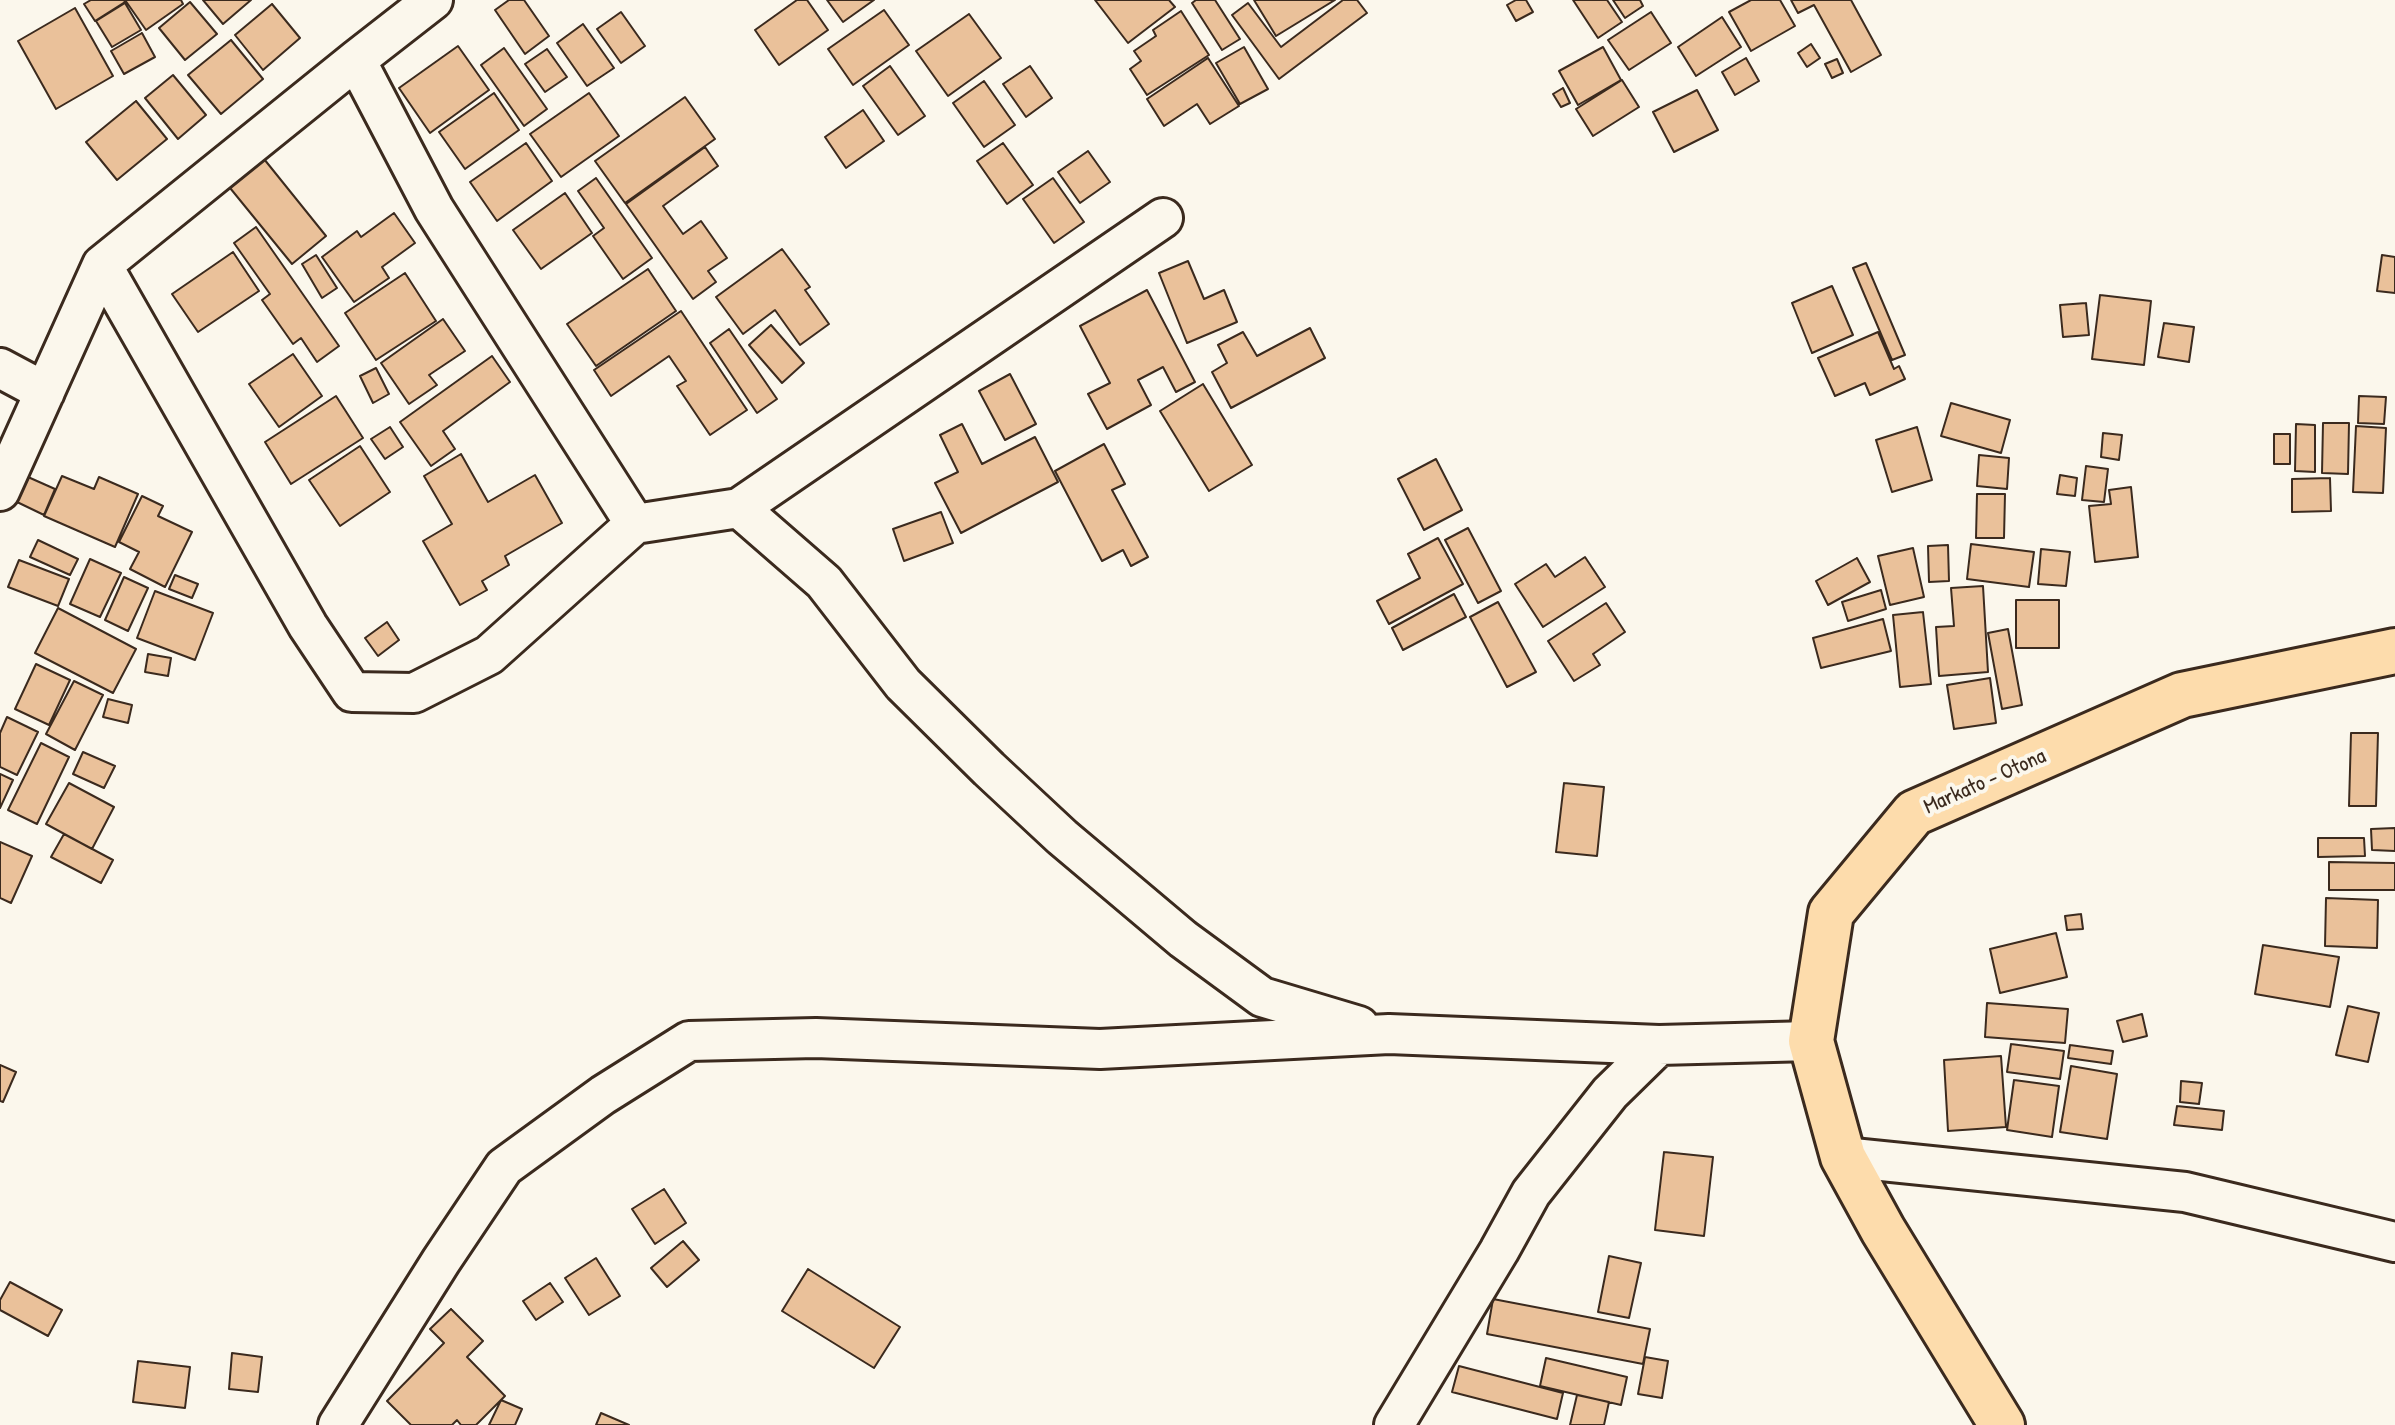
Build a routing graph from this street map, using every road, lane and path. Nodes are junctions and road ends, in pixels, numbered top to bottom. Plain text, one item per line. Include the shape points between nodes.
1 (433, 0) edge
2 (356, 60) junction
3 (1163, 218) dead end
4 (102, 265) junction
5 (0, 368) edge
6 (45, 392) junction
7 (0, 491) edge
8 (739, 508) junction
9 (635, 524) junction
10 (2395, 651) edge
11 (1389, 1034) junction
12 (1811, 1041) junction
13 (1659, 1045) junction
14 (1843, 1157) junction
15 (2395, 1242) edge
16 (338, 1425) edge
17 (1394, 1425) edge
18 (2002, 1425) edge

1 - 2 street
2 - 4 street
2 - 9 street via 434,209
3 - 8 street
4 - 6 street
4 - 9 street via 308,626 352,692 414,693 489,655
5 - 6 street
6 - 7 street
8 - 9 street
8 - 11 street via 824,582 903,684 989,769 1183,939 1262,997
10 - 12 main road, Markato - Otona via 2182,695 1914,813 1831,913
11 - 13 street
11 - 16 street via 1100,1049 816,1038 689,1041 504,1167
12 - 13 street
12 - 14 main road, Markato - Otona
13 - 17 street via 1610,1093 1531,1193
14 - 15 street via 2185,1192
14 - 18 main road, Markato - Otona

